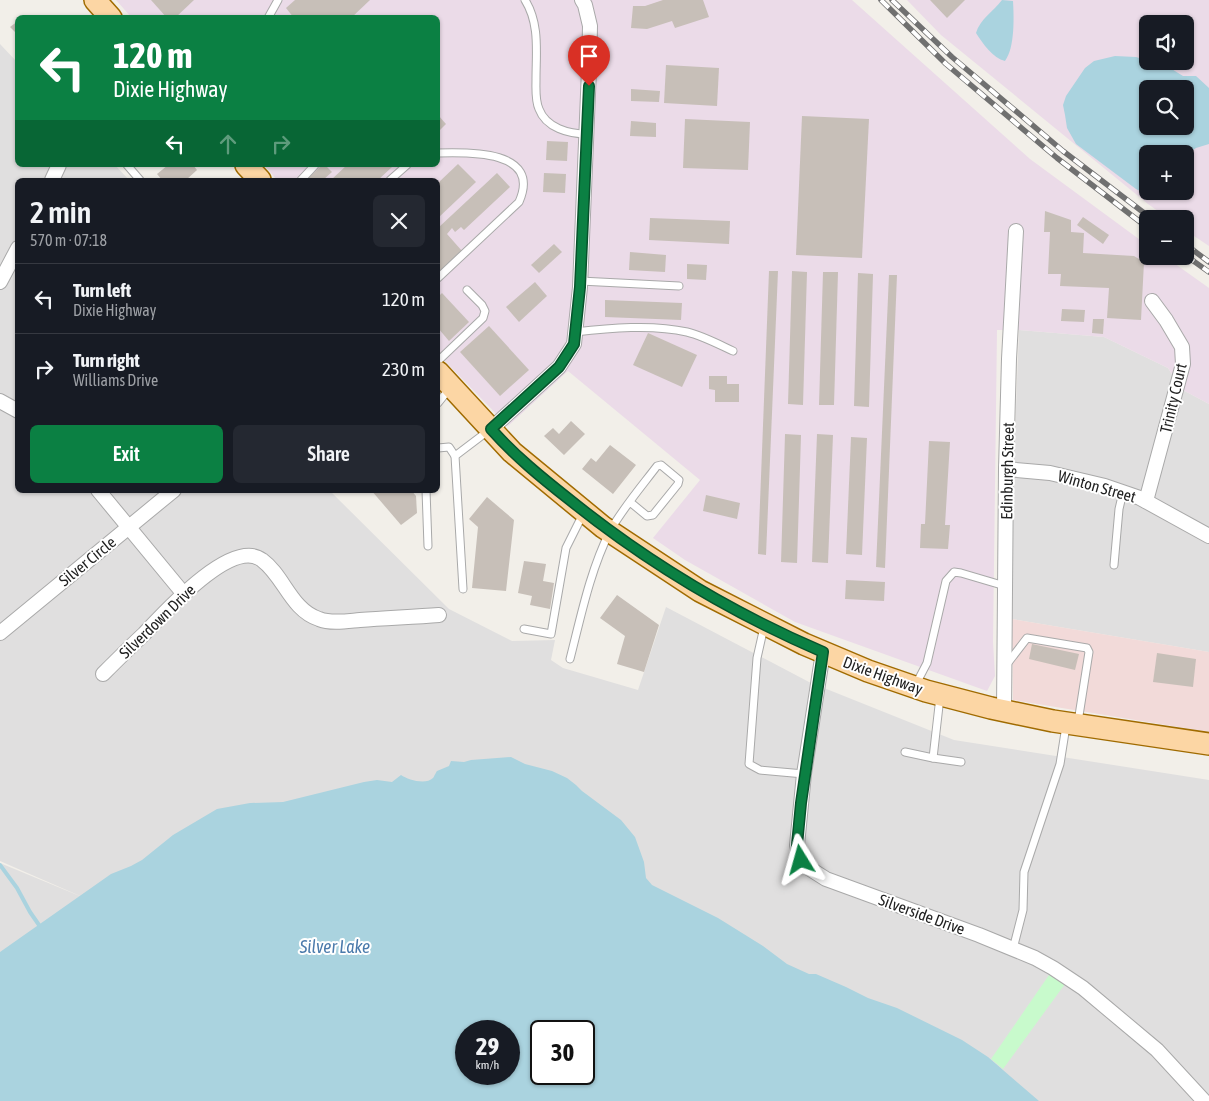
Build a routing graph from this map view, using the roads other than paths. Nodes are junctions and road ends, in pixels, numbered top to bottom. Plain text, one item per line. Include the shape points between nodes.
1 (95, 0) edge
2 (278, 0) edge
3 (525, 0) edge
4 (582, 0) edge
5 (108, 15) edge
6 (270, 15) edge
7 (587, 134) junction
8 (440, 153) edge
9 (129, 167) edge
10 (313, 167) edge
11 (405, 167) edge
12 (138, 178) edge
13 (303, 178) edge
14 (392, 178) edge
15 (1016, 231) dead end
16 (15, 254) edge
17 (440, 276) edge
18 (580, 281) junction
19 (0, 282) edge
20 (678, 286) dead end
21 (467, 290) dead end
22 (1152, 302) dead end
23 (575, 332) junction
24 (733, 351) dead end
25 (440, 359) edge
26 (442, 387) edge
27 (0, 402) edge
28 (15, 410) edge
29 (491, 429) junction
30 (440, 448) edge
31 (456, 456) junction
32 (1006, 469) junction
33 (1123, 492) junction
34 (101, 493) edge
35 (170, 493) edge
36 (426, 493) edge
37 (1146, 501) junction
38 (630, 502) junction
39 (584, 512) junction
40 (129, 527) junction
41 (610, 532) junction
42 (1209, 536) edge
43 (428, 546) dead end
44 (1114, 565) dead end
45 (1005, 586) junction
46 (463, 590) dead end
47 (183, 593) junction
48 (439, 615) dead end
49 (764, 624) junction
50 (524, 629) dead end
51 (0, 633) edge
52 (823, 652) junction
53 (570, 660) dead end
54 (1004, 667) junction
55 (103, 674) dead end
56 (915, 687) junction
57 (940, 695) junction
58 (1004, 711) junction
59 (1072, 724) junction
60 (1209, 744) edge
61 (904, 752) dead end
62 (934, 758) junction
63 (960, 762) dead end
64 (804, 774) junction
65 (1013, 949) junction
66 (1204, 1101) edge

1 - 5 main road
2 - 6 lane
3 - 7 lane via 532,11 536,35 539,111 560,130
4 - 7 street via 590,26
7 - 18 street
8 - 17 lane via 500,157 516,166 524,178 525,190 519,202
9 - 12 lane
10 - 13 lane
11 - 14 lane
15 - 32 street, Edinburgh Street
16 - 19 street
18 - 20 lane
18 - 23 street
21 - 25 lane via 485,311 483,318
22 - 37 street, Trinity Court via 1182,348 1183,364
23 - 24 lane via 657,328 687,332
23 - 29 street via 574,344 559,367
26 - 29 main road, Dixie Highway
27 - 28 street
29 - 31 lane
29 - 39 main road, Dixie Highway via 512,452
30 - 31 lane via 449,447
31 - 46 lane
32 - 33 street, Winton Street via 1050,473
32 - 45 street, Edinburgh Street
33 - 37 street, Winton Street
33 - 44 lane
34 - 40 street
35 - 40 street, Silver Circle
36 - 43 lane
37 - 42 street, Winton Street
38 - 38 lane via 657,466 664,466 679,480 653,515 647,516
38 - 41 lane
39 - 41 main road, Dixie Highway
39 - 50 lane via 566,548 551,634
40 - 47 street
40 - 51 street, Silver Circle
41 - 49 main road, Dixie Highway via 700,591
41 - 53 lane via 590,583
45 - 54 street, Edinburgh Street
45 - 56 lane via 961,573 950,575 942,593 927,663
47 - 48 street, Silverdown Drive via 237,558 252,556 261,559 275,572 300,606 320,620
47 - 55 street, Silverdown Drive
49 - 52 main road, Dixie Highway
49 - 64 lane via 757,658 749,764 760,770
52 - 56 main road, Dixie Highway
52 - 64 street, Silverside Drive
54 - 58 street, Edinburgh Street
54 - 59 lane via 1028,638 1087,648 1089,652
56 - 57 main road, Dixie Highway
57 - 58 main road, Dixie Highway
57 - 62 lane
58 - 59 main road, Dixie Highway
59 - 60 main road, Dixie Highway
59 - 65 lane via 1024,872 1024,910
61 - 62 lane
62 - 63 lane
64 - 65 street, Silverside Drive via 797,845 801,860 807,867 826,879
65 - 66 street, Silverside Drive via 1053,968 1083,988 1157,1050

